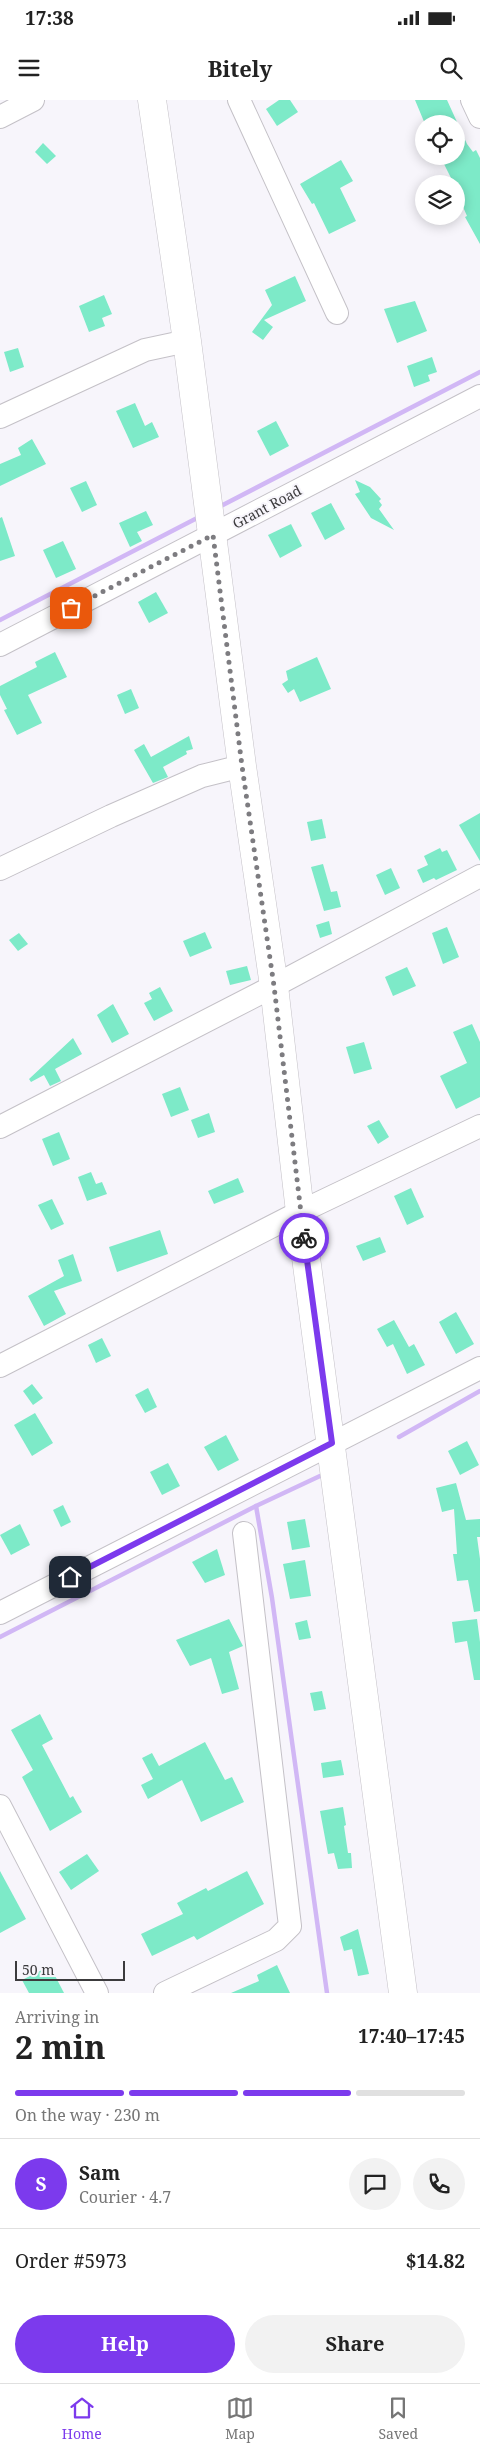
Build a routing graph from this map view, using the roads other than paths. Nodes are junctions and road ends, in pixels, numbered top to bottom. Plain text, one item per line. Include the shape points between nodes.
1 (33, 100) edge
2 (239, 100) edge
3 (472, 100) edge
4 (155, 101) edge
5 (0, 117) edge
6 (480, 117) edge
7 (338, 313) dead end
8 (180, 342) junction
9 (480, 396) edge
10 (0, 417) edge
11 (213, 535) junction
12 (0, 645) edge
13 (242, 766) junction
14 (0, 870) edge
15 (480, 876) edge
16 (274, 986) junction
17 (480, 1126) edge
18 (0, 1127) edge
19 (300, 1212) junction
20 (0, 1366) edge
21 (480, 1368) edge
22 (332, 1443) junction
23 (244, 1533) dead end
24 (0, 1613) edge
25 (0, 1806) edge
26 (97, 1993) edge
27 (165, 1993) edge
28 (403, 1993) edge

1 - 5 street
2 - 7 street
3 - 6 street
4 - 8 main road
8 - 10 street via 145,350
8 - 11 main road
9 - 11 street, Grant Road
11 - 12 street, Grant Road
11 - 13 main road
13 - 14 street via 202,776 110,816
13 - 16 main road
15 - 16 street
16 - 18 street
16 - 19 main road
17 - 19 street
19 - 20 street
19 - 22 main road
21 - 22 street
22 - 24 street
22 - 28 main road
23 - 27 street via 290,1926 276,1940
25 - 26 street

